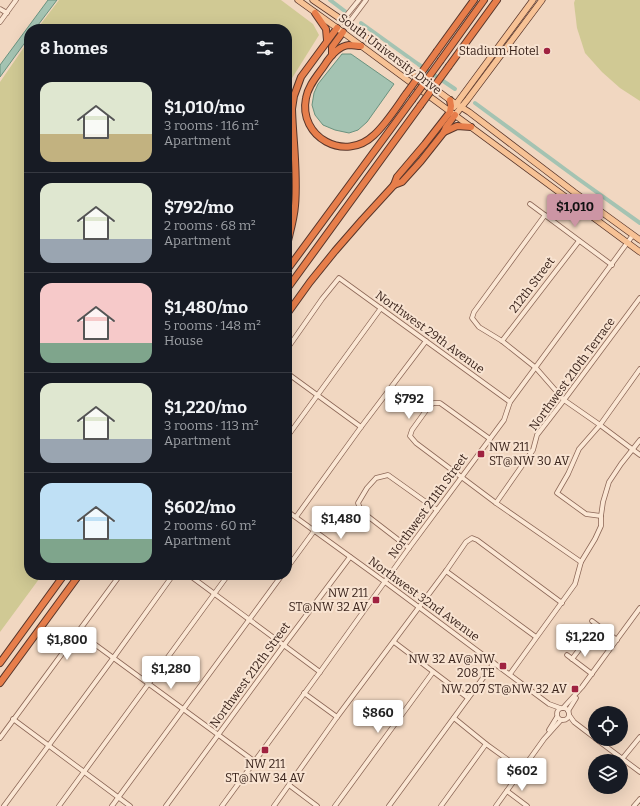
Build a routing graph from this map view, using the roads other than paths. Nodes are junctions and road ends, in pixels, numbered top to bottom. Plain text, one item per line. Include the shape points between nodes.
1 (16, 0) edge
2 (298, 0) edge
3 (313, 0) edge
4 (359, 0) edge
5 (366, 0) edge
6 (474, 0) edge
7 (484, 0) edge
8 (497, 0) edge
9 (533, 0) edge
10 (542, 0) edge
11 (0, 9) edge
12 (315, 12) junction
13 (7, 13) junction
14 (342, 21) junction
15 (0, 22) edge
16 (348, 24) junction
17 (336, 28) junction
18 (343, 32) junction
19 (327, 40) junction
20 (361, 46) junction
21 (332, 55) junction
22 (450, 100) junction
23 (456, 104) junction
24 (462, 107) junction
25 (292, 109) edge
26 (292, 109) edge
27 (452, 114) junction
28 (471, 127) junction
29 (444, 132) junction
30 (523, 152) junction
31 (505, 153) junction
32 (394, 185) junction
33 (574, 192) junction
34 (560, 194) junction
35 (530, 204) dead end
36 (576, 205) junction
37 (545, 215) junction
38 (292, 224) edge
39 (633, 235) junction
40 (640, 240) edge
41 (579, 241) junction
42 (627, 243) junction
43 (640, 252) edge
44 (292, 263) edge
45 (612, 265) junction
46 (292, 282) edge
47 (640, 298) edge
48 (292, 307) edge
49 (381, 308) junction
50 (426, 341) junction
51 (502, 341) junction
52 (292, 342) edge
53 (536, 368) junction
54 (640, 369) edge
55 (292, 377) edge
56 (318, 395) junction
57 (564, 400) junction
58 (510, 402) junction
59 (600, 425) junction
60 (361, 426) junction
61 (292, 430) edge
62 (490, 439) junction
63 (640, 440) edge
64 (633, 450) junction
65 (640, 455) edge
66 (462, 477) junction
67 (496, 503) junction
68 (437, 510) junction
69 (292, 514) edge
70 (601, 516) junction
71 (296, 517) junction
72 (314, 531) junction
73 (410, 548) junction
74 (350, 557) junction
75 (292, 561) edge
76 (581, 562) junction
77 (446, 571) junction
78 (60, 580) edge
79 (75, 580) edge
80 (116, 580) edge
81 (169, 580) edge
82 (196, 580) edge
83 (224, 580) edge
84 (278, 580) edge
85 (385, 582) junction
86 (214, 594) junction
87 (562, 603) junction
88 (419, 607) junction
89 (640, 608) edge
90 (249, 620) junction
91 (592, 621) dead end
92 (598, 626) junction
93 (78, 632) junction
94 (536, 637) junction
95 (617, 640) junction
96 (394, 642) junction
97 (284, 645) junction
98 (568, 655) dead end
99 (114, 657) junction
100 (572, 659) junction
101 (0, 663) edge
102 (494, 663) junction
103 (320, 672) junction
104 (434, 672) junction
105 (510, 674) junction
106 (592, 674) junction
107 (0, 683) edge
108 (149, 683) junction
109 (582, 687) junction
110 (304, 694) junction
111 (468, 698) junction
112 (549, 704) junction
113 (562, 708) junction
114 (184, 709) junction
115 (569, 713) junction
116 (557, 715) junction
117 (337, 717) junction
118 (454, 718) junction
119 (14, 719) junction
120 (563, 720) junction
121 (574, 722) junction
122 (588, 733) edge
123 (218, 735) junction
124 (640, 737) edge
125 (0, 738) edge
126 (544, 739) junction
127 (486, 744) junction
128 (49, 746) junction
129 (604, 746) edge
130 (615, 754) edge
131 (626, 754) edge
132 (254, 761) junction
133 (628, 763) edge
134 (522, 770) junction
135 (84, 772) junction
136 (640, 772) edge
137 (289, 785) junction
138 (507, 791) junction
139 (118, 797) junction
140 (640, 798) edge
141 (4, 806) edge
142 (59, 806) edge
143 (112, 806) edge
144 (130, 806) edge
145 (166, 806) edge
146 (222, 806) edge
147 (274, 806) edge
148 (317, 806) edge
149 (335, 806) edge
150 (389, 806) edge
151 (441, 806) edge
152 (496, 806) edge
153 (527, 806) edge
154 (634, 806) edge

1 - 13 street
2 - 12 main road, South University Drive
3 - 14 main road, South University Drive
4 - 14 street
5 - 16 street
6 - 21 highway, bridge via 381,128 362,143 350,147 326,142 314,133 306,116 306,96
7 - 44 highway, bridge
8 - 46 highway, bridge
9 - 23 main road
10 - 24 main road
11 - 13 street
12 - 17 main road, South University Drive
12 - 19 highway via 326,29
13 - 15 street
14 - 16 main road, South University Drive
14 - 17 main road
16 - 18 main road
16 - 22 main road, South University Drive
17 - 18 main road, South University Drive
17 - 19 highway
18 - 20 main road, South University Drive
18 - 21 highway via 332,48
19 - 25 highway via 301,77
20 - 21 highway via 345,46
20 - 27 main road, South University Drive
22 - 23 main road, South University Drive
22 - 27 highway
23 - 24 main road, South University Drive
23 - 27 main road
24 - 27 main road
24 - 30 main road, South University Drive
26 - 38 highway via 296,193
27 - 28 main road, South University Drive
27 - 29 highway
27 - 32 highway via 397,177
28 - 29 highway via 457,126
28 - 31 main road, South University Drive
29 - 32 highway via 402,182
30 - 31 main road via 510,149
30 - 33 main road, South University Drive
31 - 34 main road, South University Drive
32 - 48 highway via 335,251
33 - 34 main road
33 - 36 main road
33 - 39 main road, South University Drive
34 - 36 main road, South University Drive
35 - 37 street
36 - 42 main road, South University Drive
37 - 41 street
37 - 51 street via 474,312 472,318 479,327
39 - 40 main road, South University Drive
39 - 42 street, Northwest 211th Street
41 - 45 street
41 - 51 street, 212th Street
42 - 43 main road, South University Drive
42 - 45 street, Northwest 211th Street
45 - 53 street, Northwest 211th Street
47 - 57 street, Northwest 210th Terrace
49 - 50 street, Northwest 29th Avenue
49 - 52 street, Northwest 29th Avenue via 339,278
49 - 56 street
50 - 58 street, Northwest 29th Avenue
50 - 60 street
51 - 53 street
53 - 57 street
53 - 58 street, Northwest 211th Street
54 - 59 street
55 - 56 street
56 - 60 street
56 - 61 street
57 - 59 street
57 - 67 street, Northwest 210th Terrace via 537,435 533,450
58 - 62 street, Northwest 211th Street via 504,420
59 - 64 street
59 - 70 street via 579,449 557,493 586,514
60 - 71 street
62 - 66 street, Northwest 211th Street
62 - 66 street via 440,403 430,405 410,436
63 - 64 street
64 - 65 street
64 - 70 street via 609,482
66 - 67 street
66 - 68 street, Northwest 211th Street
67 - 76 street
68 - 73 street, Northwest 211th Street
68 - 73 street via 388,475 376,478 367,488 358,503 361,510
69 - 71 street, Northwest 32nd Avenue
70 - 76 street via 601,526
71 - 72 street, Northwest 32nd Avenue
72 - 74 street, Northwest 32nd Avenue
72 - 75 street
73 - 85 street, Northwest 211th Street
74 - 85 street, Northwest 32nd Avenue
74 - 97 street, Northwest 212th Street
76 - 87 street via 575,584
77 - 87 street via 466,542 472,538
77 - 88 street
77 - 94 street
78 - 101 highway
79 - 107 highway
80 - 93 street
81 - 99 street
82 - 86 street
83 - 86 street
84 - 90 street
85 - 88 street, Northwest 32nd Avenue
85 - 103 street, Northwest 211th Street
86 - 90 street
86 - 108 street
87 - 94 street
88 - 96 street
88 - 102 street, Northwest 32nd Avenue
89 - 95 street
90 - 97 street
90 - 114 street
91 - 92 street
92 - 95 street
92 - 100 street
93 - 99 street
93 - 119 street
94 - 105 street
95 - 106 street
96 - 104 street
96 - 117 street
97 - 103 street
97 - 123 street, Northwest 212th Street
98 - 100 street
99 - 108 street
99 - 128 street
100 - 106 street
102 - 105 street, Northwest 32nd Avenue
102 - 111 street
103 - 110 street, Northwest 211th Street
104 - 111 street
104 - 149 street
105 - 112 street, Northwest 32nd Avenue
106 - 109 street
108 - 114 street
108 - 135 street
109 - 113 street
109 - 115 street
110 - 117 street
110 - 132 street, Northwest 211th Street
111 - 118 street
112 - 113 street, Northwest 32nd Avenue
112 - 116 street, Northwest 32nd Avenue
113 - 115 street
113 - 116 street via 557,710
114 - 123 street
114 - 139 street
115 - 120 street via 568,718
115 - 121 street
116 - 120 street
116 - 126 street
117 - 137 street
118 - 127 street
118 - 150 street
119 - 125 street
119 - 128 street
120 - 121 street
120 - 126 street
121 - 122 street
123 - 132 street
123 - 145 street, Northwest 212th Street
124 - 131 street
126 - 134 street
127 - 134 street
127 - 151 street
128 - 135 street
128 - 141 street
129 - 130 street
132 - 146 street, Northwest 211th Street
133 - 136 street
134 - 138 street
135 - 139 street
135 - 142 street
137 - 147 street
137 - 148 street
138 - 152 street
138 - 153 street
139 - 143 street
139 - 144 street
140 - 154 street

